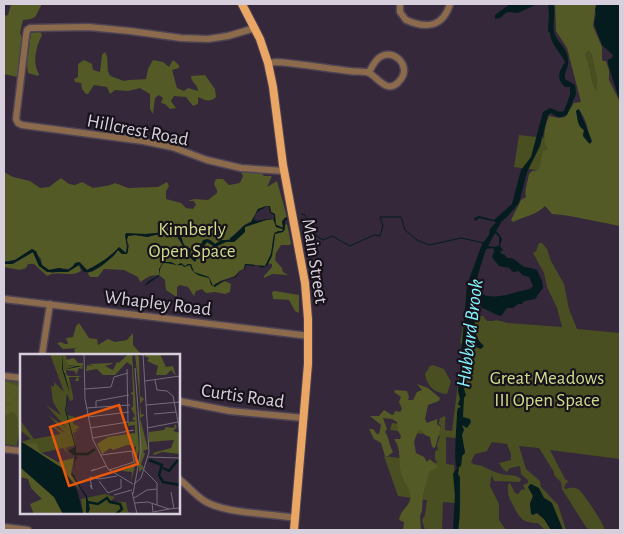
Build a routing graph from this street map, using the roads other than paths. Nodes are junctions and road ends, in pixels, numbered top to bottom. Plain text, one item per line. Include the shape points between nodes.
1 (242, 4) edge
2 (400, 4) edge
3 (450, 4) edge
4 (254, 28) junction
5 (268, 63) junction
6 (369, 72) junction
7 (284, 171) junction
8 (4, 299) edge
9 (50, 304) junction
10 (308, 336) junction
11 (42, 354) edge
12 (4, 376) edge
13 (20, 378) edge
14 (180, 401) edge
15 (304, 418) junction
16 (4, 449) edge
17 (20, 451) edge
18 (180, 480) edge
19 (296, 518) junction
20 (4, 527) edge
21 (28, 530) edge
22 (294, 530) edge

1 - 4 main road, Main Street
2 - 3 street via 400,12 406,20 434,25 444,18
4 - 5 main road, Main Street
4 - 7 street, Hillcrest Road via 208,39 88,27 27,30 17,121 22,125 172,147 206,160 241,168
5 - 6 street
5 - 7 main road, Main Street
6 - 6 street via 381,84 390,86 401,79 404,67 394,55 387,55 378,58
7 - 10 main road, Main Street via 304,271
8 - 9 street, Whapley Road
9 - 10 street, Whapley Road
9 - 11 street
10 - 15 main road, Main Street
12 - 13 street
14 - 15 street, Curtis Road via 230,411
15 - 19 main road, Main Street
16 - 17 street
18 - 19 street via 215,506
19 - 22 main road, Main Street
20 - 21 street

